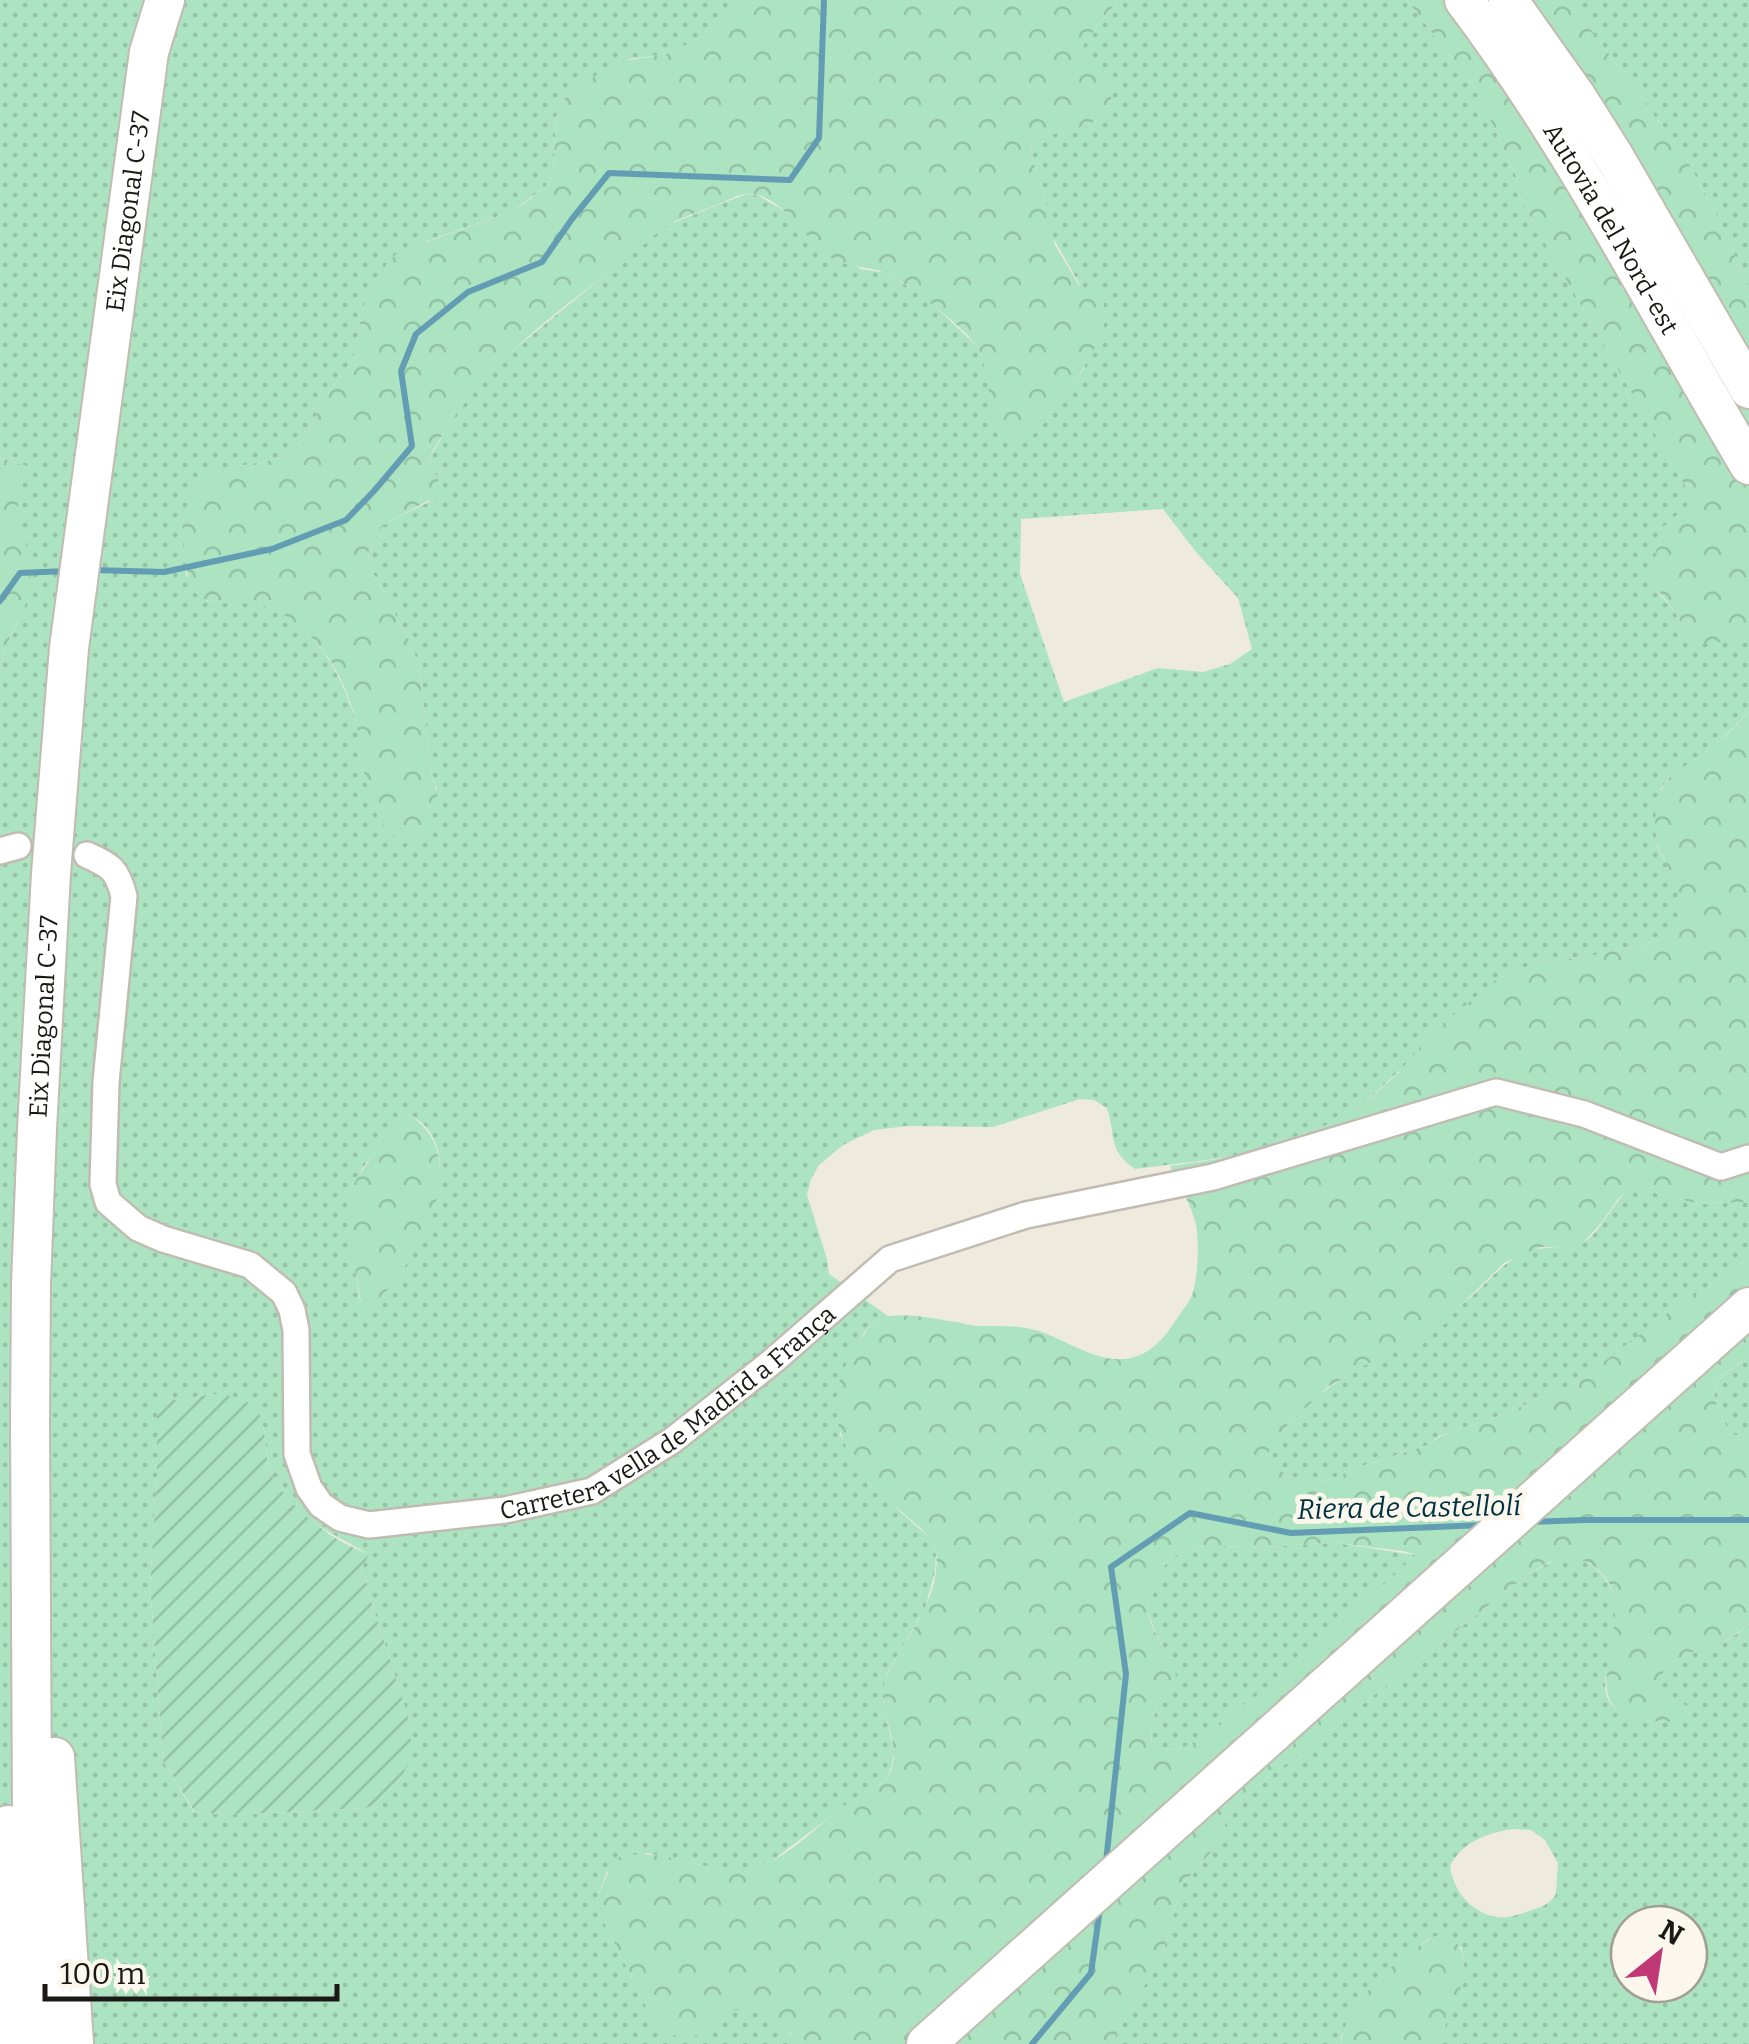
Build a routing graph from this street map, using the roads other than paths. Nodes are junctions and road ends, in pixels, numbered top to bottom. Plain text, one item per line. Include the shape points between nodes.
1 (154, 0) edge
2 (165, 0) edge
3 (1464, 0) edge
4 (1508, 0) edge
5 (149, 52) junction
6 (1749, 389) edge
7 (1749, 465) edge
8 (87, 855) dead end
9 (1749, 1158) edge
10 (31, 1284) junction
11 (1749, 1307) edge
12 (30, 1422) junction
13 (10, 2044) edge
14 (40, 2044) edge
15 (74, 2044) edge
16 (926, 2044) edge

1 - 5 highway
2 - 5 highway, Eix Diagonal C-37
3 - 7 highway, Autovia del Nord-est via 1563,146
4 - 6 highway, Autovia del Nord-est via 1614,156
5 - 10 highway, Eix Diagonal C-37 via 69,648
8 - 9 street, Carretera vella de Madrid a França via 109,864 124,896 106,1082 108,1202 138,1228 250,1265 284,1293 296,1330 297,1454 309,1488 340,1518 369,1525 592,1492 673,1440 890,1259 1026,1215 1213,1176 1496,1092 1584,1114 1720,1166
10 - 12 highway, Eix Diagonal C-37
10 - 13 highway via 16,1351 6,1614
11 - 16 highway
12 - 14 highway, Eix Diagonal C-37
12 - 15 highway via 44,1444

